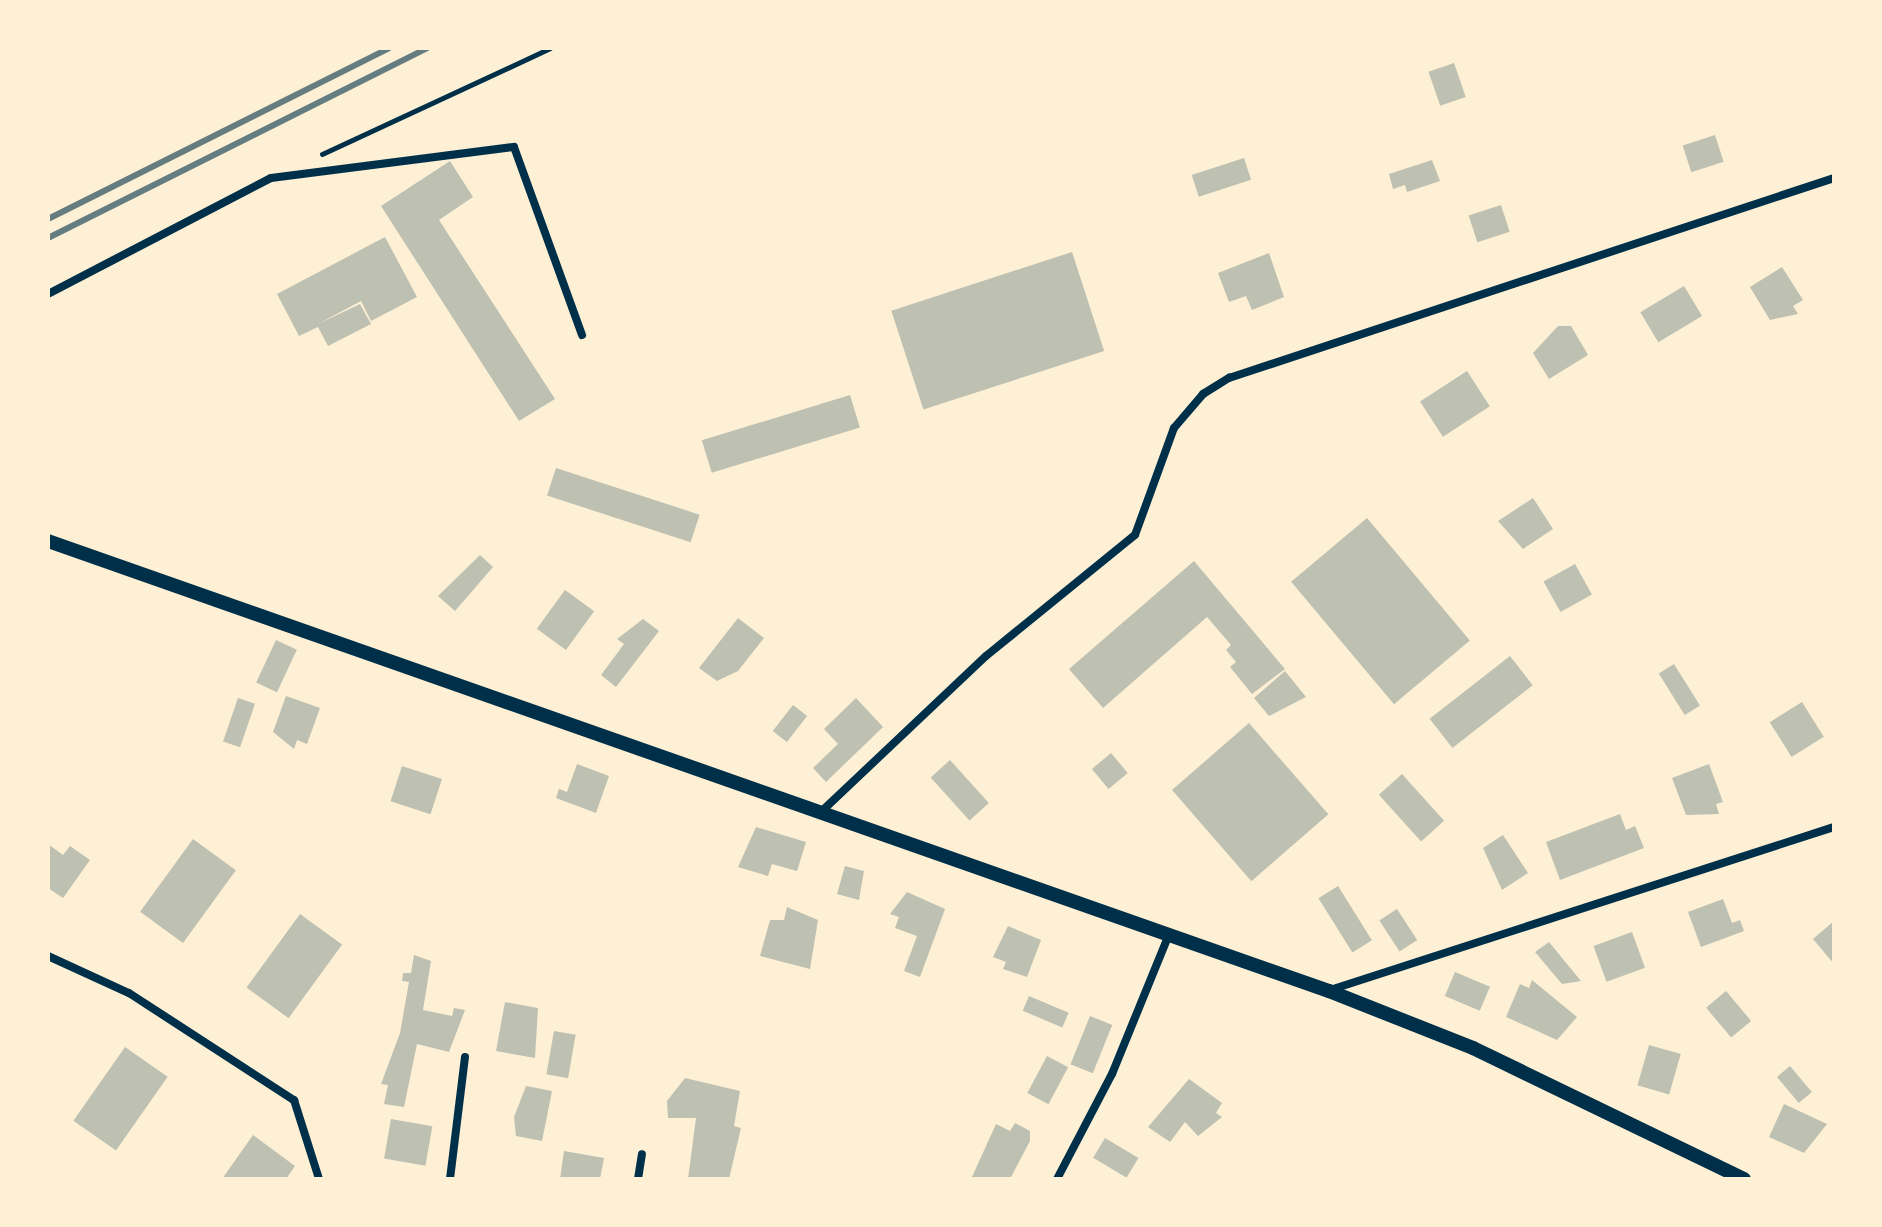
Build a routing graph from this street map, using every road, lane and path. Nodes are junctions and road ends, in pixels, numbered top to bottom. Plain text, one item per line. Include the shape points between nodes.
1 (550, 48) edge
2 (312, 159) dead end
3 (1834, 178) edge
4 (48, 294) edge
5 (582, 335) dead end
6 (48, 541) edge
7 (823, 810) junction
8 (1834, 827) edge
9 (1169, 933) junction
10 (48, 956) edge
11 (1329, 991) junction
12 (465, 1057) dead end
13 (642, 1154) dead end
14 (319, 1179) edge
15 (450, 1179) edge
16 (638, 1179) edge
17 (1057, 1179) edge
18 (1744, 1179) edge

1 - 2 path
3 - 7 street via 1229,378 1203,394 1174,428 1135,535 986,656
4 - 5 street via 271,178 514,147
6 - 7 street
7 - 9 street
8 - 11 street
9 - 11 street
9 - 17 street via 1112,1074
10 - 14 street via 129,993 294,1100
11 - 18 street via 1473,1048
12 - 15 street
13 - 16 street

